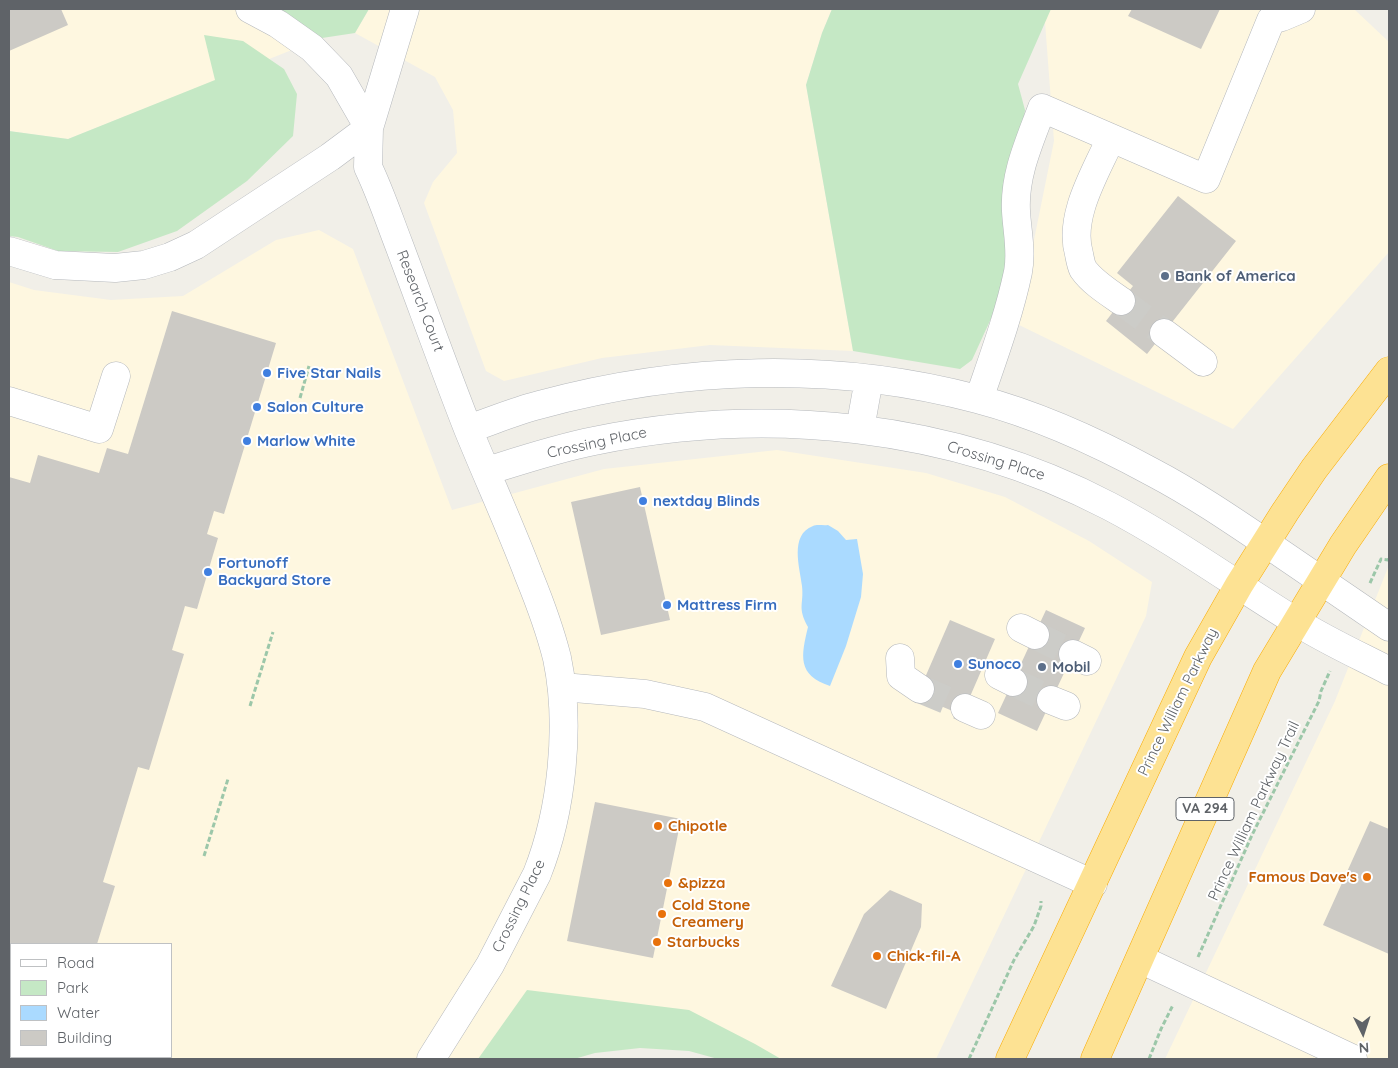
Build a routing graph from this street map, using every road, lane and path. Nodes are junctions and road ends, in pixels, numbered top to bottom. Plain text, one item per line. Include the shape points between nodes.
1 (250, 9) edge
2 (405, 9) edge
3 (1301, 9) edge
4 (369, 128) junction
5 (1111, 138) junction
6 (9, 251) edge
7 (1121, 301) tunnel mouth
8 (1164, 333) tunnel mouth
9 (1203, 362) dead end
10 (309, 366) dead end
11 (1389, 370) edge
12 (116, 376) dead end
13 (869, 379) junction
14 (300, 398) dead end
15 (979, 400) junction
16 (9, 401) edge
17 (468, 429) junction
18 (860, 429) junction
19 (487, 471) junction
20 (1389, 478) edge
21 (1265, 542) junction
22 (1389, 558) edge
23 (1381, 559) dead end
24 (1322, 580) junction
25 (1239, 585) junction
26 (1296, 622) junction
27 (1389, 627) edge
28 (273, 632) dead end
29 (900, 658) dead end
30 (1389, 671) edge
31 (562, 688) junction
32 (920, 689) tunnel mouth
33 (1321, 690) dead end
34 (250, 706) dead end
35 (228, 779) dead end
36 (204, 856) dead end
37 (1093, 884) junction
38 (1040, 901) dead end
39 (1206, 941) dead end
40 (1140, 959) junction
41 (1161, 1029) dead end
42 (431, 1059) edge
43 (970, 1059) edge
44 (1010, 1059) edge
45 (1095, 1059) edge
46 (1149, 1059) edge
47 (1353, 1059) edge

1 - 4 street via 312,48 339,76
2 - 4 street, Research Court
3 - 5 street via 1271,20 1206,179
4 - 6 street via 196,245 144,265 115,268 54,265
4 - 17 street, Research Court via 368,167
5 - 7 street via 1080,208 1075,231 1082,267
5 - 15 street via 1042,108 1021,165 1017,188 1018,270
8 - 9 street
10 - 14 path
11 - 21 highway, Prince William Parkway via 1314,469
12 - 16 street via 99,429
13 - 15 street
13 - 17 street via 785,373 659,380 538,405
13 - 18 street
15 - 21 street via 1058,428 1152,471 1205,501
17 - 19 street, Research Court
18 - 19 street, Crossing Place via 779,423 679,427 593,441
18 - 25 street, Crossing Place via 942,444 1035,472 1110,507
19 - 31 street, Crossing Place via 546,620
20 - 24 highway, VA 294
21 - 24 street
21 - 25 highway, Prince William Parkway
22 - 23 path
24 - 26 highway, VA 294
24 - 27 street
25 - 26 street, Crossing Place
25 - 37 highway, Prince William Parkway via 1198,657
26 - 30 street, Crossing Place
26 - 40 highway, VA 294 via 1267,671
28 - 34 path
29 - 32 street via 902,676
31 - 37 street via 645,694 704,707
31 - 42 street, Crossing Place via 560,780 543,859 490,965
33 - 39 path, Prince William Parkway Trail via 1319,701 1252,835
35 - 36 path
37 - 44 highway, Prince William Parkway
38 - 43 path via 1034,926 1014,960
40 - 45 highway, VA 294
40 - 47 street
41 - 46 path

